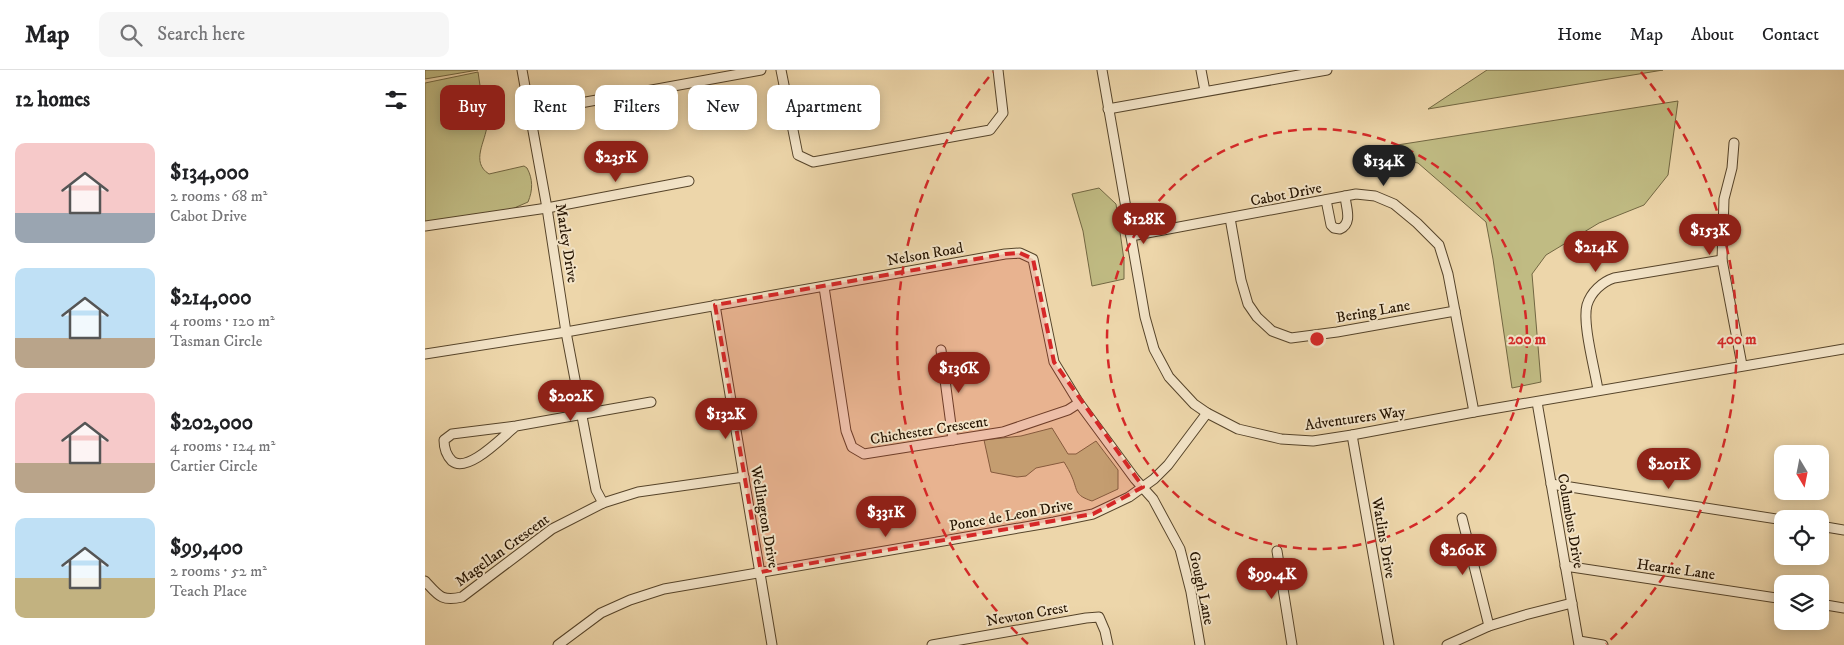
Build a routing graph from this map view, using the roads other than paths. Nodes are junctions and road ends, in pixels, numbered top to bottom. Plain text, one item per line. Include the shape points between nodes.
1 (523, 70) edge
2 (761, 70) edge
3 (781, 70) edge
4 (998, 70) edge
5 (1102, 70) edge
6 (1201, 70) edge
7 (1327, 70) edge
8 (526, 85) edge
9 (1205, 91) junction
10 (585, 102) edge
11 (1108, 109) junction
12 (534, 130) edge
13 (1734, 143) dead end
14 (689, 182) dead end
15 (1345, 196) junction
16 (1326, 200) junction
17 (547, 208) junction
18 (1230, 218) junction
19 (425, 226) edge
20 (1131, 236) junction
21 (1722, 260) junction
22 (824, 287) junction
23 (715, 305) junction
24 (1455, 311) junction
25 (566, 332) junction
26 (1844, 349) edge
27 (941, 350) dead end
28 (425, 354) edge
29 (1743, 365) junction
30 (1598, 390) junction
31 (651, 402) dead end
32 (1537, 402) junction
33 (1079, 403) junction
34 (1474, 412) junction
35 (1207, 413) junction
36 (582, 414) junction
37 (516, 426) junction
38 (1352, 435) junction
39 (953, 440) junction
40 (744, 477) junction
41 (1551, 484) junction
42 (1143, 487) junction
43 (603, 503) junction
44 (1461, 518) dead end
45 (1774, 519) edge
46 (1829, 528) edge
47 (1844, 530) edge
48 (1277, 551) dead end
49 (1565, 566) junction
50 (761, 572) junction
51 (425, 581) edge
52 (1774, 598) edge
53 (1572, 603) junction
54 (1829, 606) edge
55 (1844, 608) edge
56 (1489, 626) junction
57 (1579, 643) edge
58 (558, 645) edge
59 (772, 645) edge
60 (932, 645) edge
61 (1107, 645) edge
62 (1200, 645) edge
63 (1292, 645) edge
64 (1389, 645) edge
65 (1447, 645) edge
66 (1603, 645) edge

1 - 8 street, Marley Drive
2 - 10 street
3 - 4 street via 798,155 813,162 990,130 1003,113
5 - 11 street, Adventurers Way
6 - 9 street
7 - 9 street
9 - 11 street
11 - 20 street, Adventurers Way
12 - 17 street, Marley Drive
13 - 21 street via 1724,199
14 - 17 street
15 - 16 street, Cabot Drive
15 - 16 street via 1348,220 1340,229 1329,222
15 - 24 street, Cabot Drive via 1375,196 1394,204 1439,245 1449,274
16 - 18 street, Cabot Drive
17 - 19 street
17 - 25 street, Marley Drive
18 - 20 street, Cabot Drive
18 - 24 street, Bering Lane via 1248,304 1271,331 1291,338
20 - 35 street, Adventurers Way via 1154,349 1169,377
21 - 29 street
21 - 30 street via 1614,278 1601,284 1587,305
22 - 23 street, Nelson Road
22 - 33 street, Nelson Road via 1020,253 1033,259 1054,362
22 - 39 street, Chichester Crescent via 845,430 852,447 864,454
23 - 25 street, Nelson Road
23 - 40 street, Wellington Drive
24 - 34 street, Cabot Drive
25 - 28 street
25 - 36 street, Marley Drive
26 - 29 street, Adventurers Way
27 - 39 street
29 - 30 street, Adventurers Way
30 - 32 street, Adventurers Way
31 - 36 street
32 - 34 street, Adventurers Way
32 - 41 street, Columbus Drive
33 - 39 street, Chichester Crescent via 1068,410 1003,432
33 - 42 street, Nelson Road
34 - 38 street, Adventurers Way
35 - 38 street, Adventurers Way via 1239,429 1281,439 1313,440
35 - 42 street, Ponce de Leon Drive via 1168,465
36 - 37 street
36 - 43 street, Marley Drive via 596,490
37 - 37 street via 464,465 455,463 444,448 444,440 452,434
38 - 64 street, Watlins Drive
40 - 43 street, Magellan Crescent via 638,492
40 - 50 street, Wellington Drive
41 - 45 street
41 - 49 street, Columbus Drive
42 - 50 street, Ponce de Leon Drive via 1129,498 1093,514
42 - 62 street, Gough Lane via 1180,549
43 - 51 street, Magellan Crescent via 552,528 462,597 449,600 437,595
44 - 56 street
46 - 47 street
48 - 63 street
49 - 52 street, Hearne Lane
49 - 53 street, Columbus Drive
50 - 58 street, Ponce de Leon Drive via 664,589 630,600 601,613
50 - 59 street, Wellington Drive
53 - 56 street
53 - 57 street, Columbus Drive
54 - 55 street
56 - 65 street
57 - 66 street
60 - 61 street, Newton Crest via 1099,617

